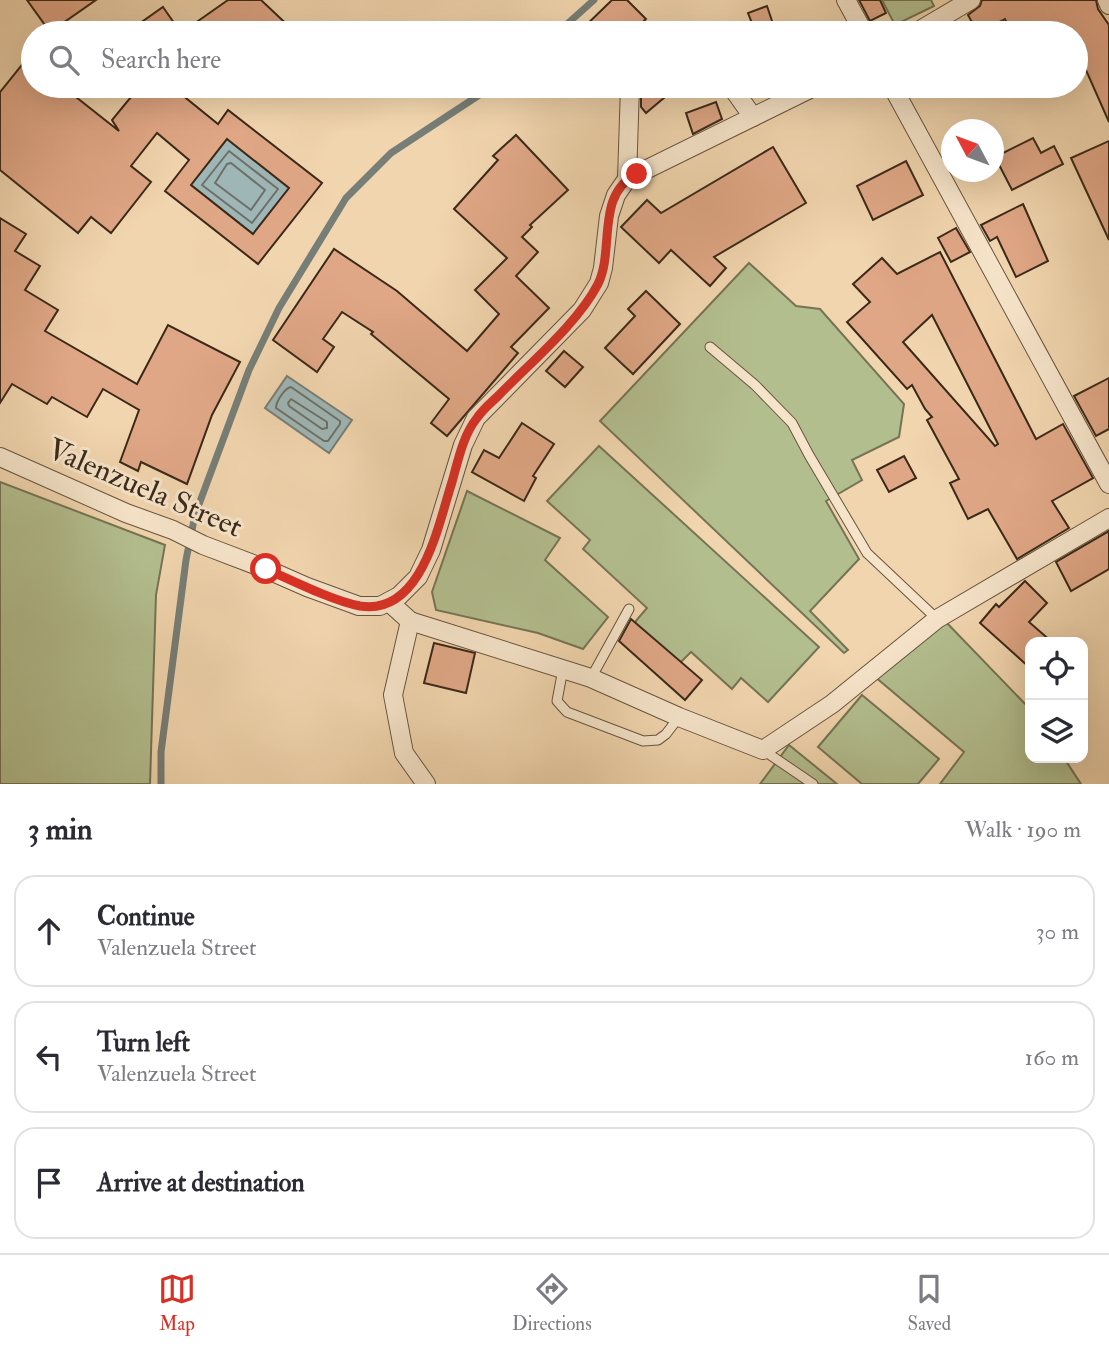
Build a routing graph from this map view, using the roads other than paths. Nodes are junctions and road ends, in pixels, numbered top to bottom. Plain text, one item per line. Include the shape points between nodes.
1 (846, 0) edge
2 (971, 0) edge
3 (1107, 0) edge
4 (1109, 5) edge
5 (857, 21) edge
6 (935, 21) edge
7 (630, 98) edge
8 (740, 98) edge
9 (792, 98) edge
10 (899, 98) edge
11 (753, 117) junction
12 (627, 179) junction
13 (709, 347) dead end
14 (0, 457) edge
15 (1109, 484) edge
16 (1109, 518) edge
17 (389, 602) junction
18 (629, 610) dead end
19 (937, 619) junction
20 (410, 621) junction
21 (564, 669) junction
22 (591, 678) junction
23 (679, 717) junction
24 (763, 750) junction
25 (426, 784) edge
26 (813, 784) edge

1 - 5 street
2 - 6 street
3 - 4 street
7 - 12 street
8 - 11 street
9 - 11 street
10 - 15 street
11 - 12 street
12 - 17 street via 609,216 599,283 582,310 476,418 418,577
13 - 19 lane via 792,423 867,554
14 - 17 street, Valenzuela Street via 359,606
16 - 19 street
17 - 20 street
18 - 22 lane
19 - 24 street via 832,704
20 - 21 street
20 - 25 street via 393,695 404,753
21 - 22 street
21 - 23 lane via 557,702 567,712 643,741 658,740
22 - 23 street
23 - 24 street
24 - 26 lane

